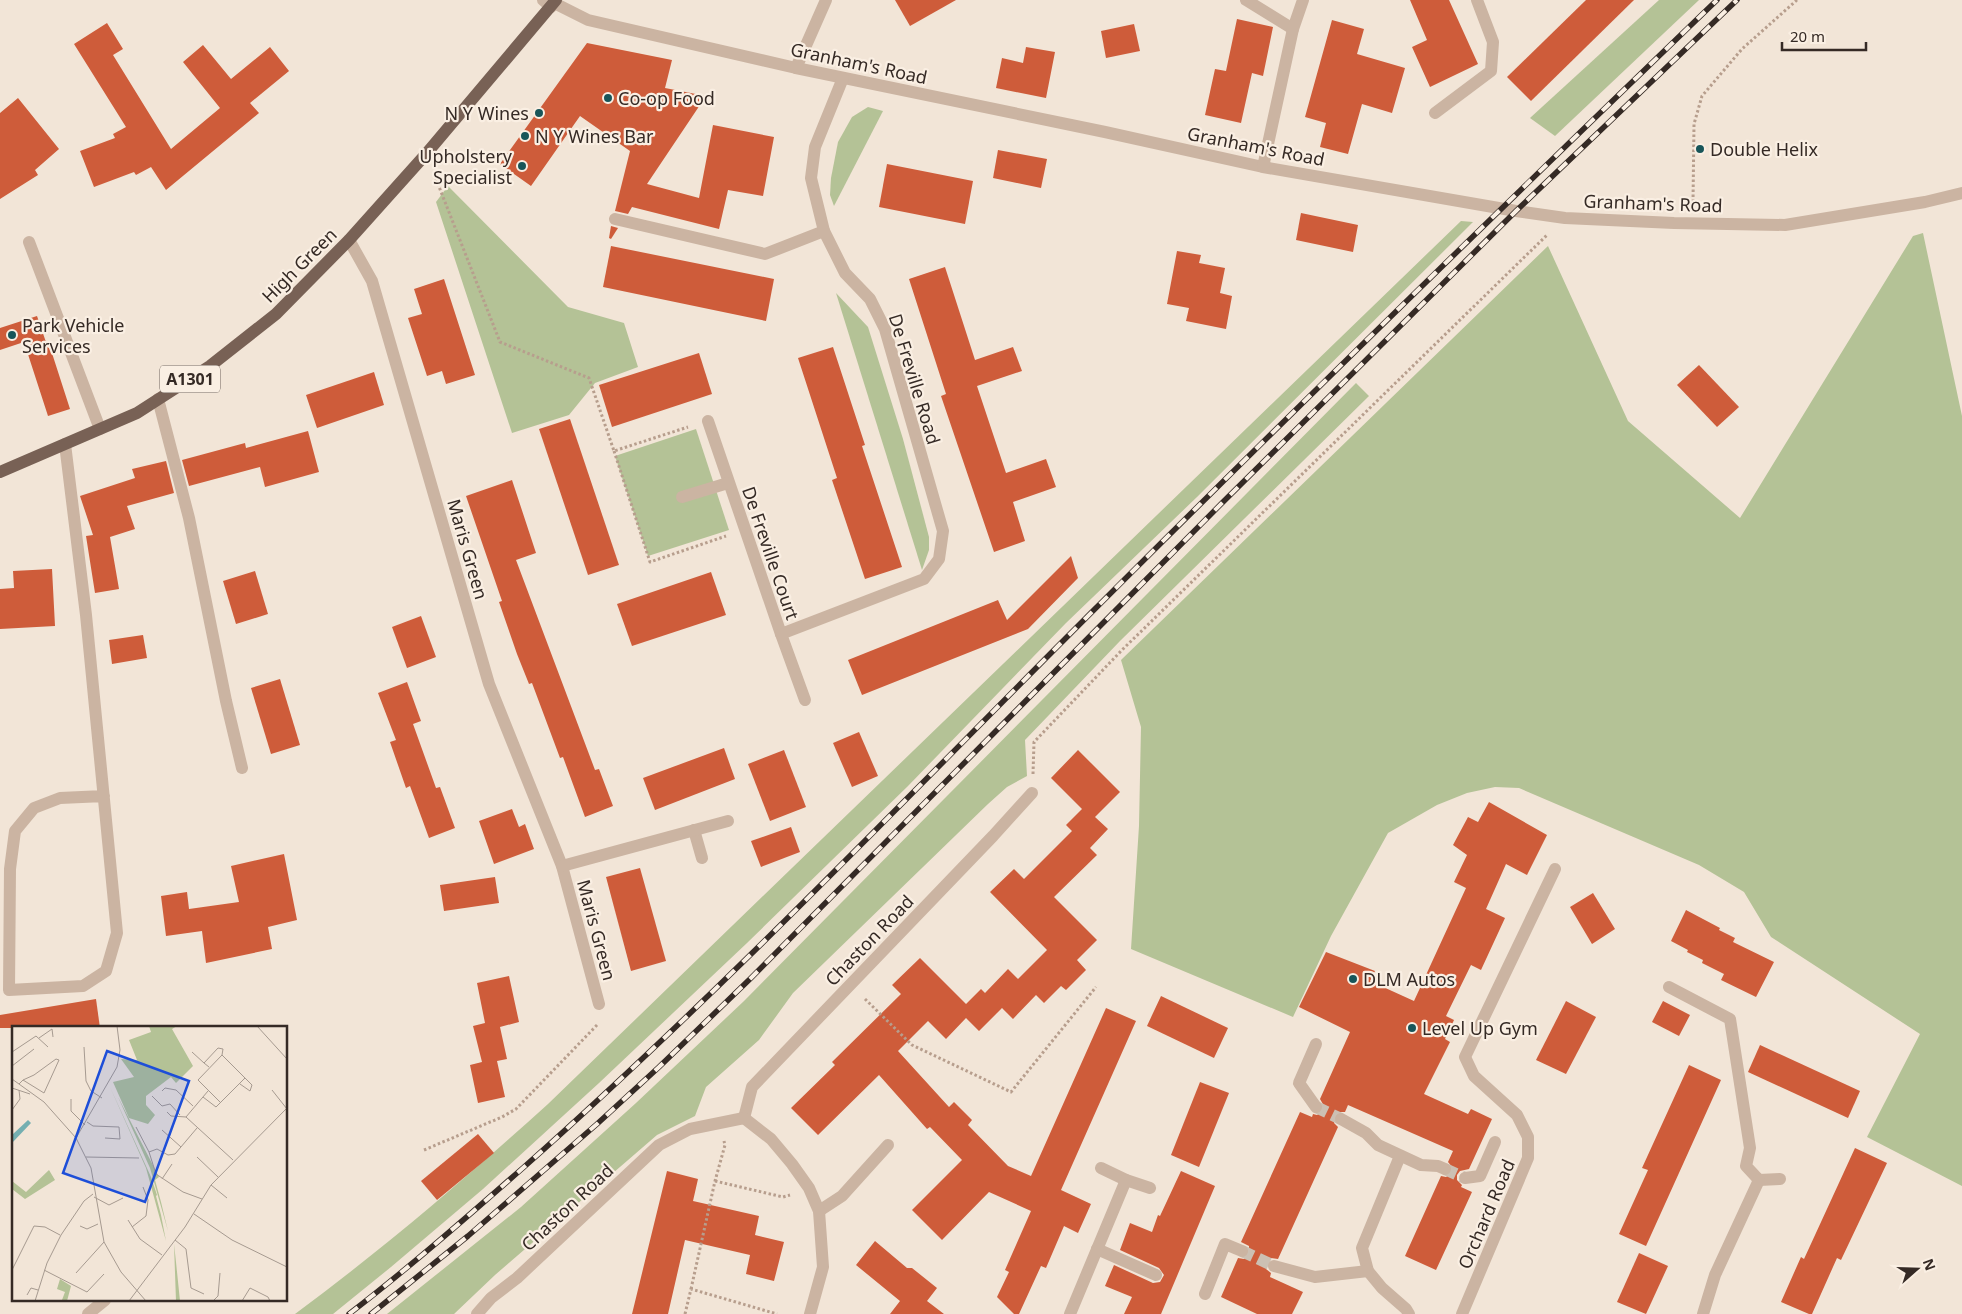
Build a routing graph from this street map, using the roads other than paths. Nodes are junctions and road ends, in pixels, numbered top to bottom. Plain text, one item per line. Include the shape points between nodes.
1 (826, 0) edge
2 (1246, 0) edge
3 (1303, 0) edge
4 (1477, 0) edge
5 (551, 2) edge
6 (1293, 30) junction
7 (796, 68) junction
8 (844, 78) junction
9 (1435, 113) dead end
10 (1263, 167) junction
11 (1962, 193) edge
12 (616, 219) dead end
13 (824, 231) junction
14 (348, 240) junction
15 (29, 242) dead end
16 (158, 399) junction
17 (708, 421) road end
18 (100, 429) junction
19 (65, 444) junction
20 (0, 472) edge
21 (728, 483) junction
22 (682, 497) dead end
23 (943, 532) joint
24 (781, 634) junction
25 (805, 700) dead end
26 (242, 768) dead end
27 (1032, 793) road end
28 (104, 796) junction
29 (728, 821) dead end
30 (694, 830) junction
31 (702, 858) dead end
32 (562, 866) junction
33 (1555, 869) dead end
34 (1669, 987) dead end
35 (599, 1004) road end
36 (1316, 1044) dead end
37 (1316, 1107) tunnel mouth
38 (744, 1118) junction
39 (1341, 1119) tunnel mouth
40 (1495, 1142) dead end
41 (888, 1145) dead end
42 (1400, 1156) junction
43 (1101, 1168) dead end
44 (1445, 1169) tunnel mouth
45 (1465, 1178) dead end
46 (1780, 1179) dead end
47 (1126, 1180) junction
48 (1759, 1180) junction
49 (1150, 1188) dead end
50 (819, 1211) junction
51 (1097, 1249) junction
52 (1242, 1251) tunnel mouth
53 (1274, 1266) tunnel mouth
54 (1368, 1271) junction
55 (1156, 1275) dead end
56 (1206, 1294) dead end
57 (103, 1302) edge
58 (88, 1314) edge
59 (477, 1314) edge
60 (810, 1314) edge
61 (1070, 1314) edge
62 (1409, 1314) edge
63 (1462, 1314) edge
64 (1703, 1314) edge

1 - 7 street
2 - 6 street
3 - 6 street
4 - 9 street via 1493,42 1491,71
5 - 7 street, Granham's Road via 588,20
5 - 14 main road, High Green / A1301 via 426,154
6 - 10 street
7 - 8 street, Granham's Road
8 - 10 street, Granham's Road
8 - 13 street, De Freville Road via 815,147 811,178
10 - 11 street, Granham's Road via 1565,218 1674,223 1785,225
12 - 13 street via 765,254
13 - 23 street, De Freville Road via 845,273 870,300 885,329
14 - 16 main road, High Green / A1301 via 276,314 210,366
14 - 32 street, Maris Green via 372,281 488,684
15 - 18 street
16 - 18 main road, High Green / A1301 via 137,413
16 - 26 street via 189,518
17 - 21 street, De Freville Court
18 - 19 main road, High Green / A1301
19 - 20 main road, High Green / A1301
19 - 28 street
21 - 22 street, De Freville Court
21 - 24 street, De Freville Court
23 - 24 street, De Freville Court via 939,559 924,579
24 - 25 street, De Freville Court
27 - 38 street, Chaston Road via 752,1087
28 - 28 street via 117,933 106,971 82,986 9,990 10,869 15,831 34,808 60,798
29 - 30 street, Maris Green
30 - 31 street
30 - 32 street, Maris Green
32 - 35 street, Maris Green
33 - 63 street, Orchard Road via 1465,1057 1474,1076 1517,1115 1528,1137 1528,1158
34 - 48 street via 1730,1019 1750,1148 1746,1166
36 - 37 street via 1299,1083
38 - 50 street via 771,1139 809,1188
38 - 59 street, Chaston Road via 690,1129 659,1145
39 - 42 street via 1366,1133 1378,1146
40 - 45 street via 1480,1176
41 - 50 street via 842,1196
42 - 44 street via 1421,1165
42 - 54 street via 1362,1248
43 - 47 street
46 - 48 street
47 - 49 street
47 - 51 street
48 - 64 street via 1715,1275
50 - 60 street via 823,1267
51 - 55 street
51 - 61 street
52 - 56 street via 1225,1244
53 - 54 street via 1316,1277
54 - 62 street
57 - 58 street

